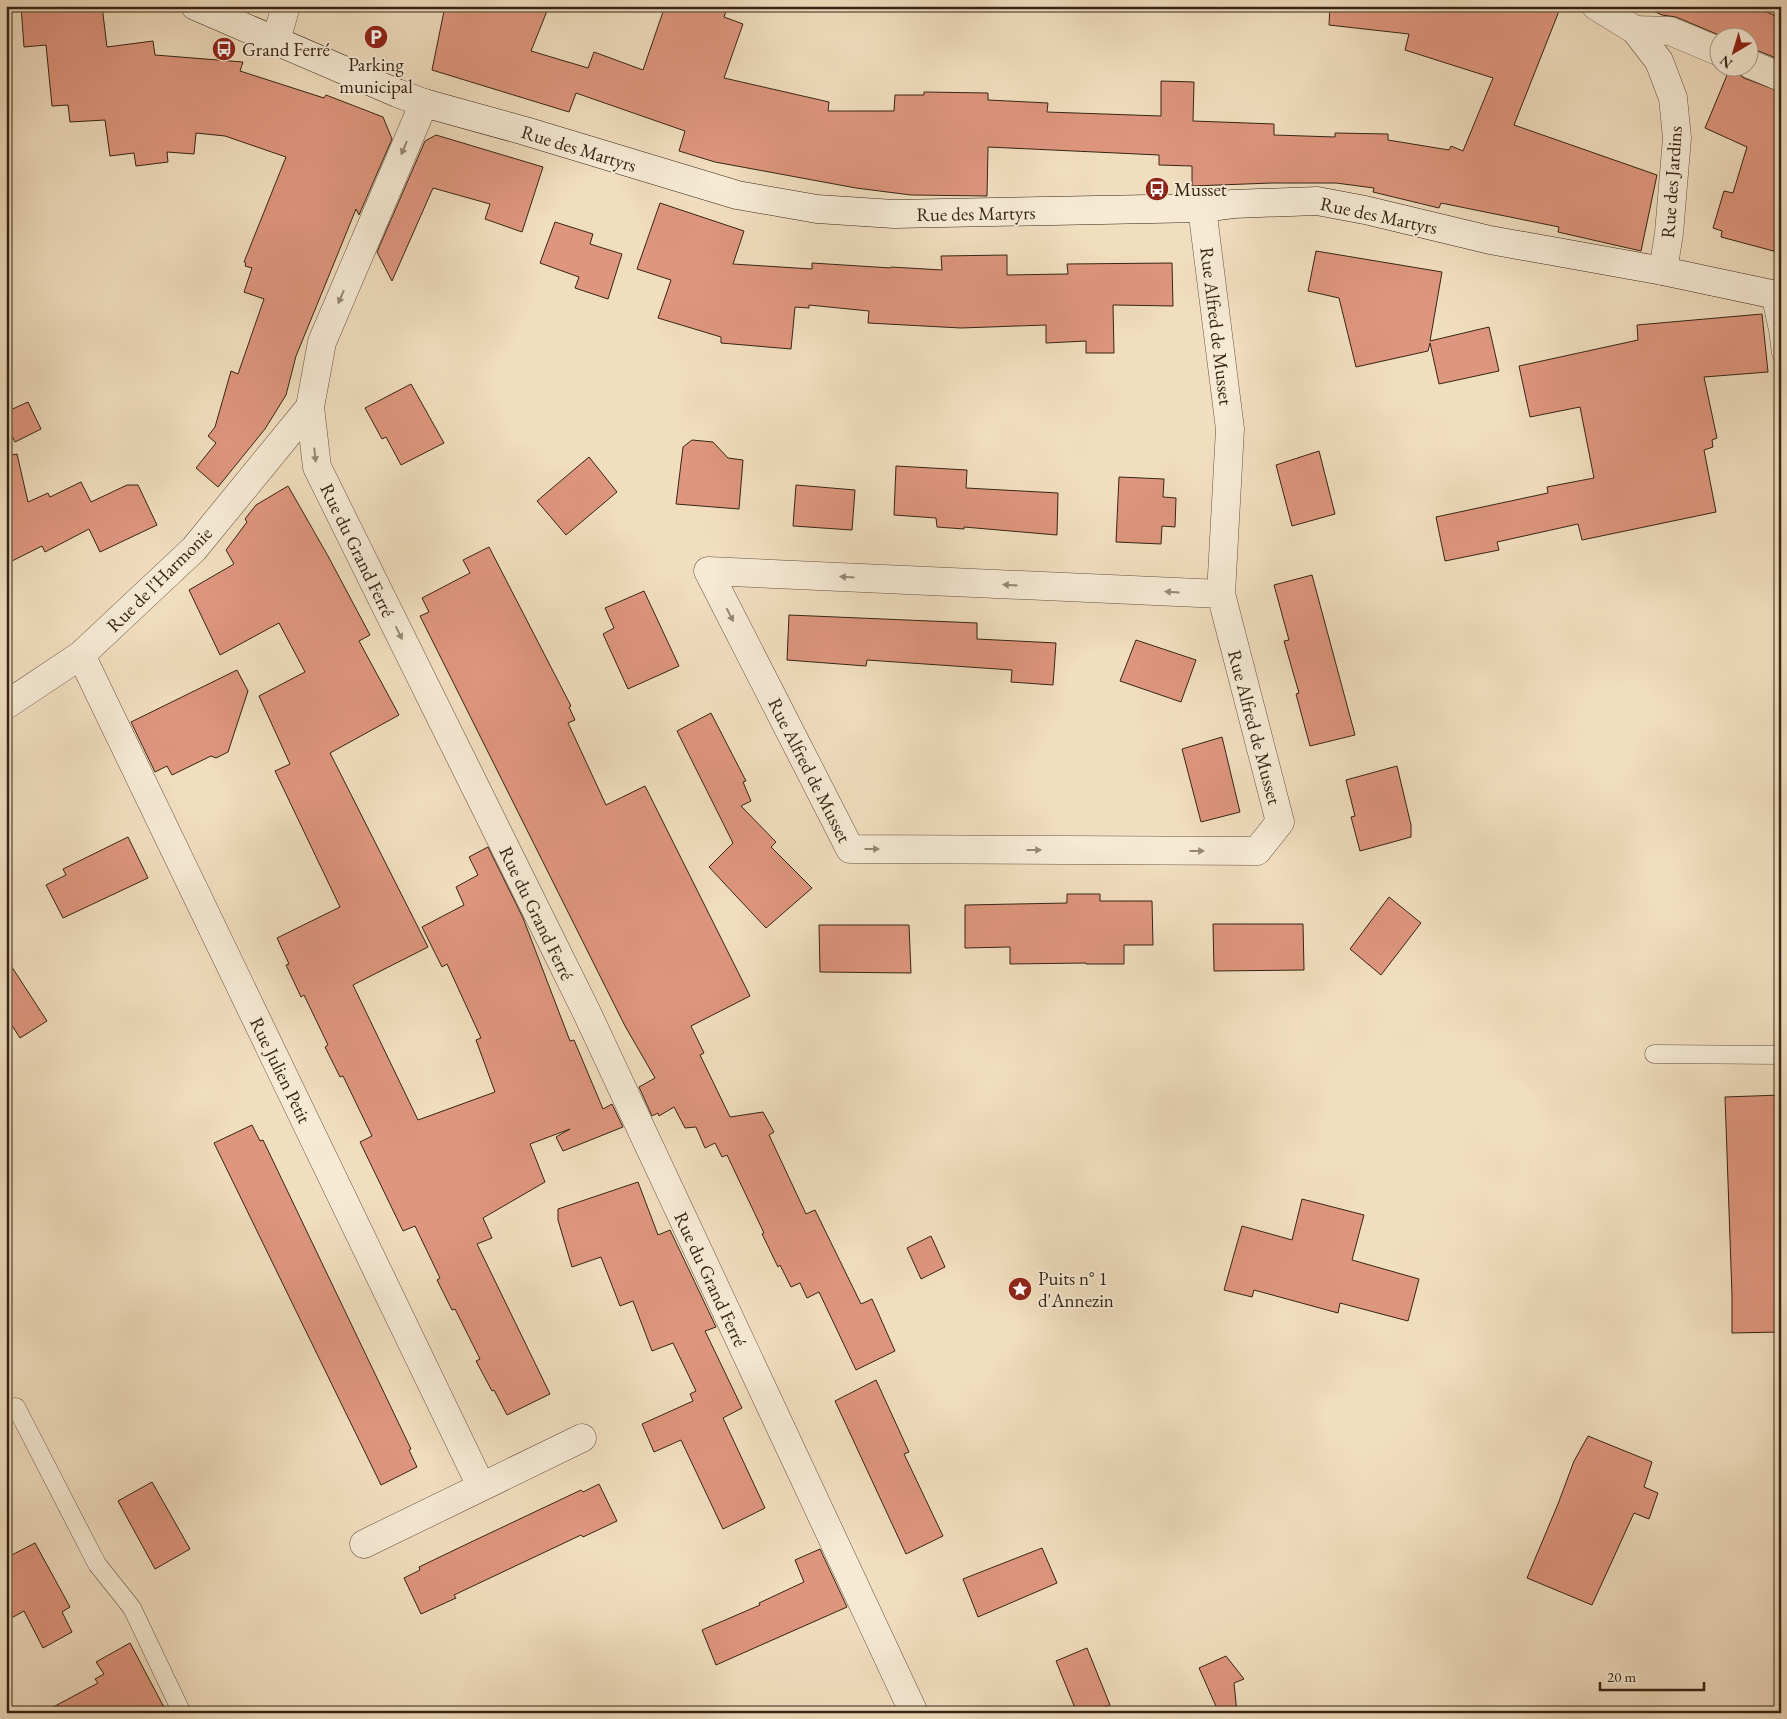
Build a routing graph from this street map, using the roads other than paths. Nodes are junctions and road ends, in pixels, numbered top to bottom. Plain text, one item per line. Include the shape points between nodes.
1 (195, 6) edge
2 (286, 6) edge
3 (1596, 6) edge
4 (1635, 30) junction
5 (276, 40) junction
6 (1710, 48) edge
7 (1760, 68) edge
8 (1781, 77) edge
9 (424, 103) junction
10 (1202, 208) junction
11 (1663, 271) junction
12 (1776, 295) edge
13 (1781, 353) edge
14 (310, 407) junction
15 (1221, 594) junction
16 (81, 655) junction
17 (6, 705) edge
18 (1654, 1054) dead end
19 (1781, 1055) edge
20 (16, 1407) dead end
21 (582, 1438) dead end
22 (481, 1486) junction
23 (364, 1544) dead end
24 (182, 1713) edge
25 (914, 1713) edge

1 - 5 street, Rue des Martyrs
2 - 5 street
3 - 4 street, Rue des Jardins
4 - 6 street via 1670,31
4 - 11 street, Rue des Jardins via 1660,61 1673,98 1677,138
5 - 9 street, Rue des Martyrs
7 - 8 street
9 - 10 street, Rue des Martyrs via 737,195 817,209 894,214
9 -> 14 street, Rue du Grand Ferré via 322,342
10 - 11 street, Rue des Martyrs via 1317,201 1490,240
10 - 15 street, Rue Alfred de Musset via 1230,429
11 - 12 street, Rue des Martyrs
12 - 13 lane
14 - 16 street, Rue de l'Harmonie via 194,549
14 -> 25 street, Rue du Grand Ferré via 316,467 587,1013
15 -> 15 street, Rue Alfred de Musset via 984,584 708,571 850,849 1257,851 1280,822
16 - 17 street, Rue de l'Harmonie
16 - 22 street, Rue Julien Petit
18 - 19 lane
20 - 24 lane via 97,1564 132,1608
21 - 22 street
22 - 23 street

